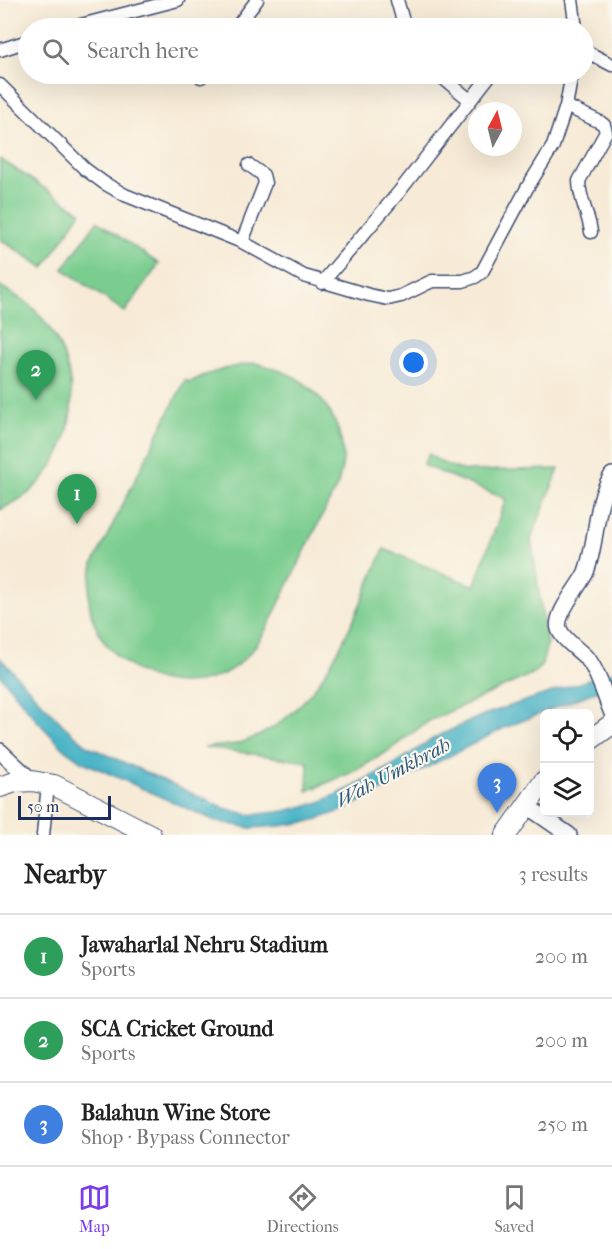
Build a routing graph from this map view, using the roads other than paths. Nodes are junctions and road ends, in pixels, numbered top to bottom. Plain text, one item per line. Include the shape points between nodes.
1 (178, 0) edge
2 (257, 0) edge
3 (397, 0) edge
4 (572, 0) edge
5 (108, 18) edge
6 (244, 18) edge
7 (402, 18) edge
8 (575, 18) edge
9 (18, 44) edge
10 (0, 50) edge
11 (594, 56) edge
12 (612, 65) edge
13 (450, 84) edge
14 (483, 84) edge
15 (567, 84) edge
16 (0, 85) edge
17 (470, 100) junction
18 (566, 106) junction
19 (249, 165) dead end
20 (591, 232) dead end
21 (242, 242) junction
22 (322, 283) junction
23 (612, 475) edge
24 (609, 706) edge
25 (612, 724) edge
26 (594, 737) edge
27 (0, 751) edge
28 (40, 782) junction
29 (0, 787) edge
30 (540, 787) edge
31 (527, 806) junction
32 (43, 835) edge
33 (151, 835) edge
34 (506, 835) edge
35 (568, 835) edge

1 - 5 street
2 - 6 street
3 - 7 street
4 - 8 street
9 - 10 street
11 - 12 street
13 - 17 street
14 - 17 street
15 - 18 street
16 - 21 street via 104,183
17 - 22 street
18 - 20 street via 600,122 606,132 579,181
18 - 22 street via 553,147 482,272 463,281 432,281 388,298
19 - 21 street via 263,175 265,183
21 - 22 street
23 - 24 street via 597,513 586,571 558,622 564,636 596,673
25 - 26 main road
27 - 28 street
28 - 29 main road via 15,782
28 - 32 street
28 - 33 main road via 71,792
30 - 31 main road
31 - 34 main road
31 - 35 street

